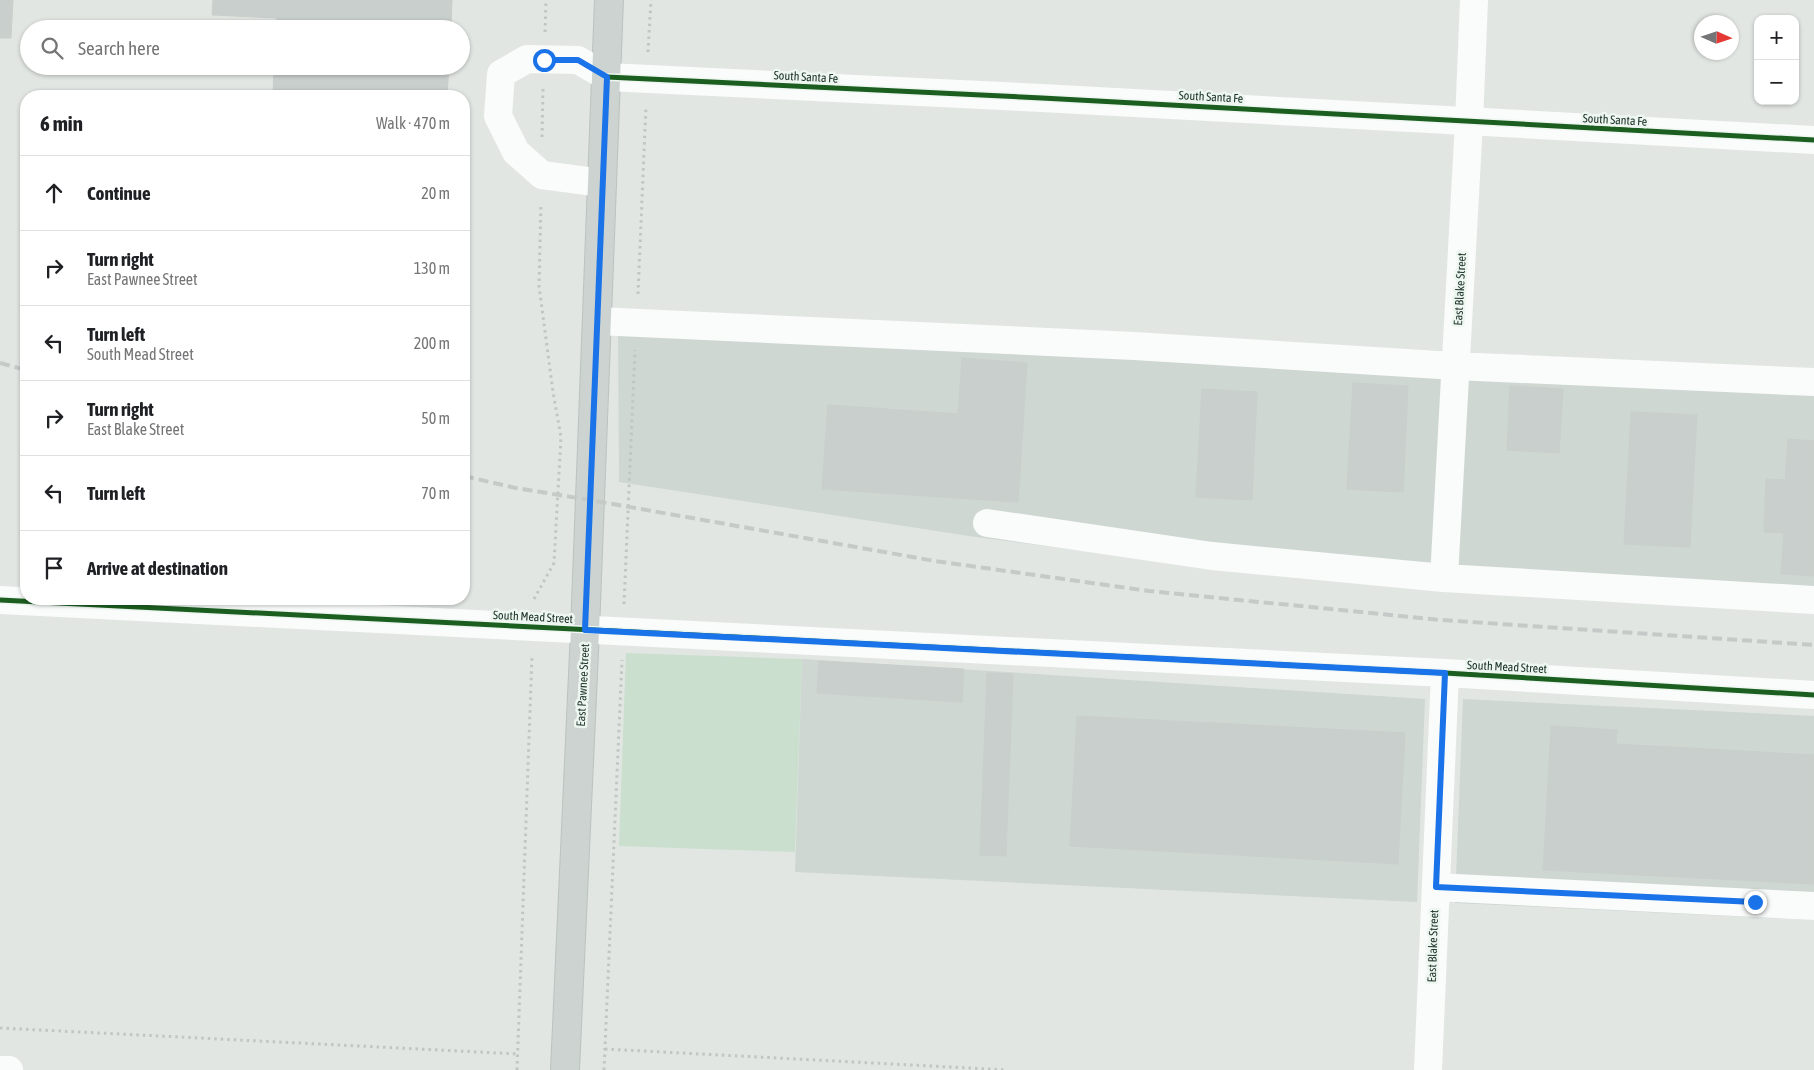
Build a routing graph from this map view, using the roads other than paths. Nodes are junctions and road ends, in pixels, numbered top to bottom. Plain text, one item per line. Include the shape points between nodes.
1 (610, 0) edge
2 (1474, 0) edge
3 (607, 77) junction
4 (1469, 122) junction
5 (1814, 140) edge
6 (602, 183) junction
7 (597, 321) junction
8 (1456, 366) junction
9 (1814, 382) edge
10 (987, 523) dead end
11 (1444, 578) junction
12 (0, 600) edge
13 (1814, 600) edge
14 (20, 601) edge
15 (99, 605) edge
16 (585, 630) junction
17 (1445, 673) junction
18 (1814, 695) edge
19 (1436, 887) junction
20 (1814, 906) edge
21 (0, 1070) edge
22 (9, 1070) edge
23 (565, 1070) edge
24 (1428, 1070) edge

1 - 3 main road, East Pawnee Street
2 - 4 street, East Blake Street
3 - 4 street, South Santa Fe
3 - 6 main road, East Pawnee Street
3 - 6 street via 578,60 527,59 501,74 498,116 516,152 542,175
4 - 5 street, South Santa Fe
4 - 8 street, East Blake Street
6 - 7 main road, East Pawnee Street
7 - 8 street via 1134,346
7 - 16 main road, East Pawnee Street
8 - 9 street
8 - 11 street, East Blake Street
10 - 11 street via 1212,556
11 - 13 street
12 - 14 street, South Mead Street
15 - 16 street, South Mead Street
16 - 17 street, South Mead Street
16 - 23 main road, East Pawnee Street
17 - 18 street, South Mead Street
17 - 19 street, East Blake Street
19 - 20 street
19 - 24 street, East Blake Street
21 - 22 street

